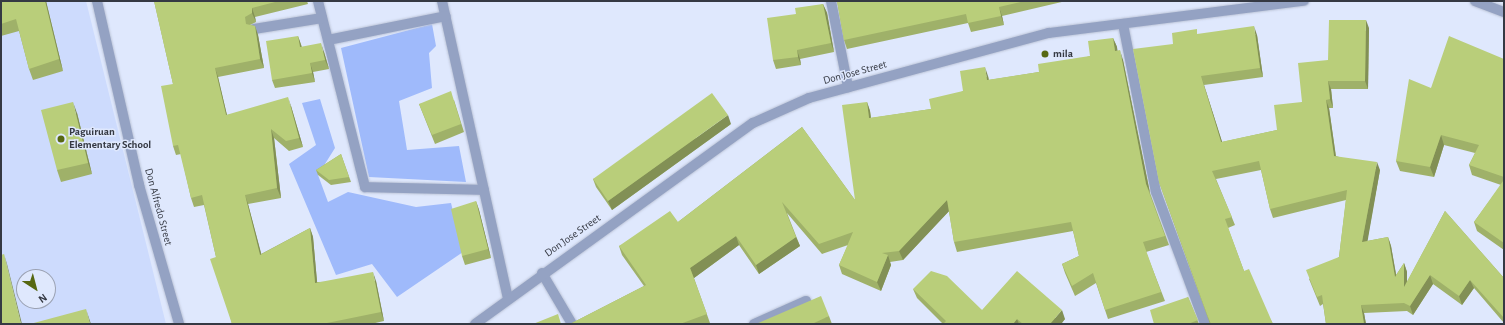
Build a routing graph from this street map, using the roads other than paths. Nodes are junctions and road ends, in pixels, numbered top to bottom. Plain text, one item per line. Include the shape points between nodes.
1 (97, 1) edge
2 (318, 1) edge
3 (442, 1) edge
4 (831, 1) edge
5 (1304, 1) edge
6 (1475, 1) edge
7 (1504, 12) edge
8 (446, 16) junction
9 (322, 18) junction
10 (1123, 24) junction
11 (254, 29) edge
12 (328, 40) junction
13 (848, 87) junction
14 (484, 190) junction
15 (542, 273) junction
16 (508, 299) junction
17 (806, 301) edge
18 (178, 324) edge
19 (476, 324) edge
20 (572, 324) edge
21 (754, 324) edge
22 (1205, 324) edge

1 - 18 street, Don Alfredo Street via 139,185
2 - 9 street
3 - 8 street
4 - 13 street
5 - 10 street, Don Jose Street
6 - 7 street
8 - 12 street
8 - 14 street
9 - 11 street
9 - 12 street
10 - 13 street, Don Jose Street via 1049,33
10 - 22 street via 1156,192
12 - 14 street via 366,187
13 - 15 street, Don Jose Street via 809,98 753,123
14 - 16 street
15 - 16 street, Don Jose Street
15 - 20 street
16 - 19 street, Don Jose Street
17 - 21 street

